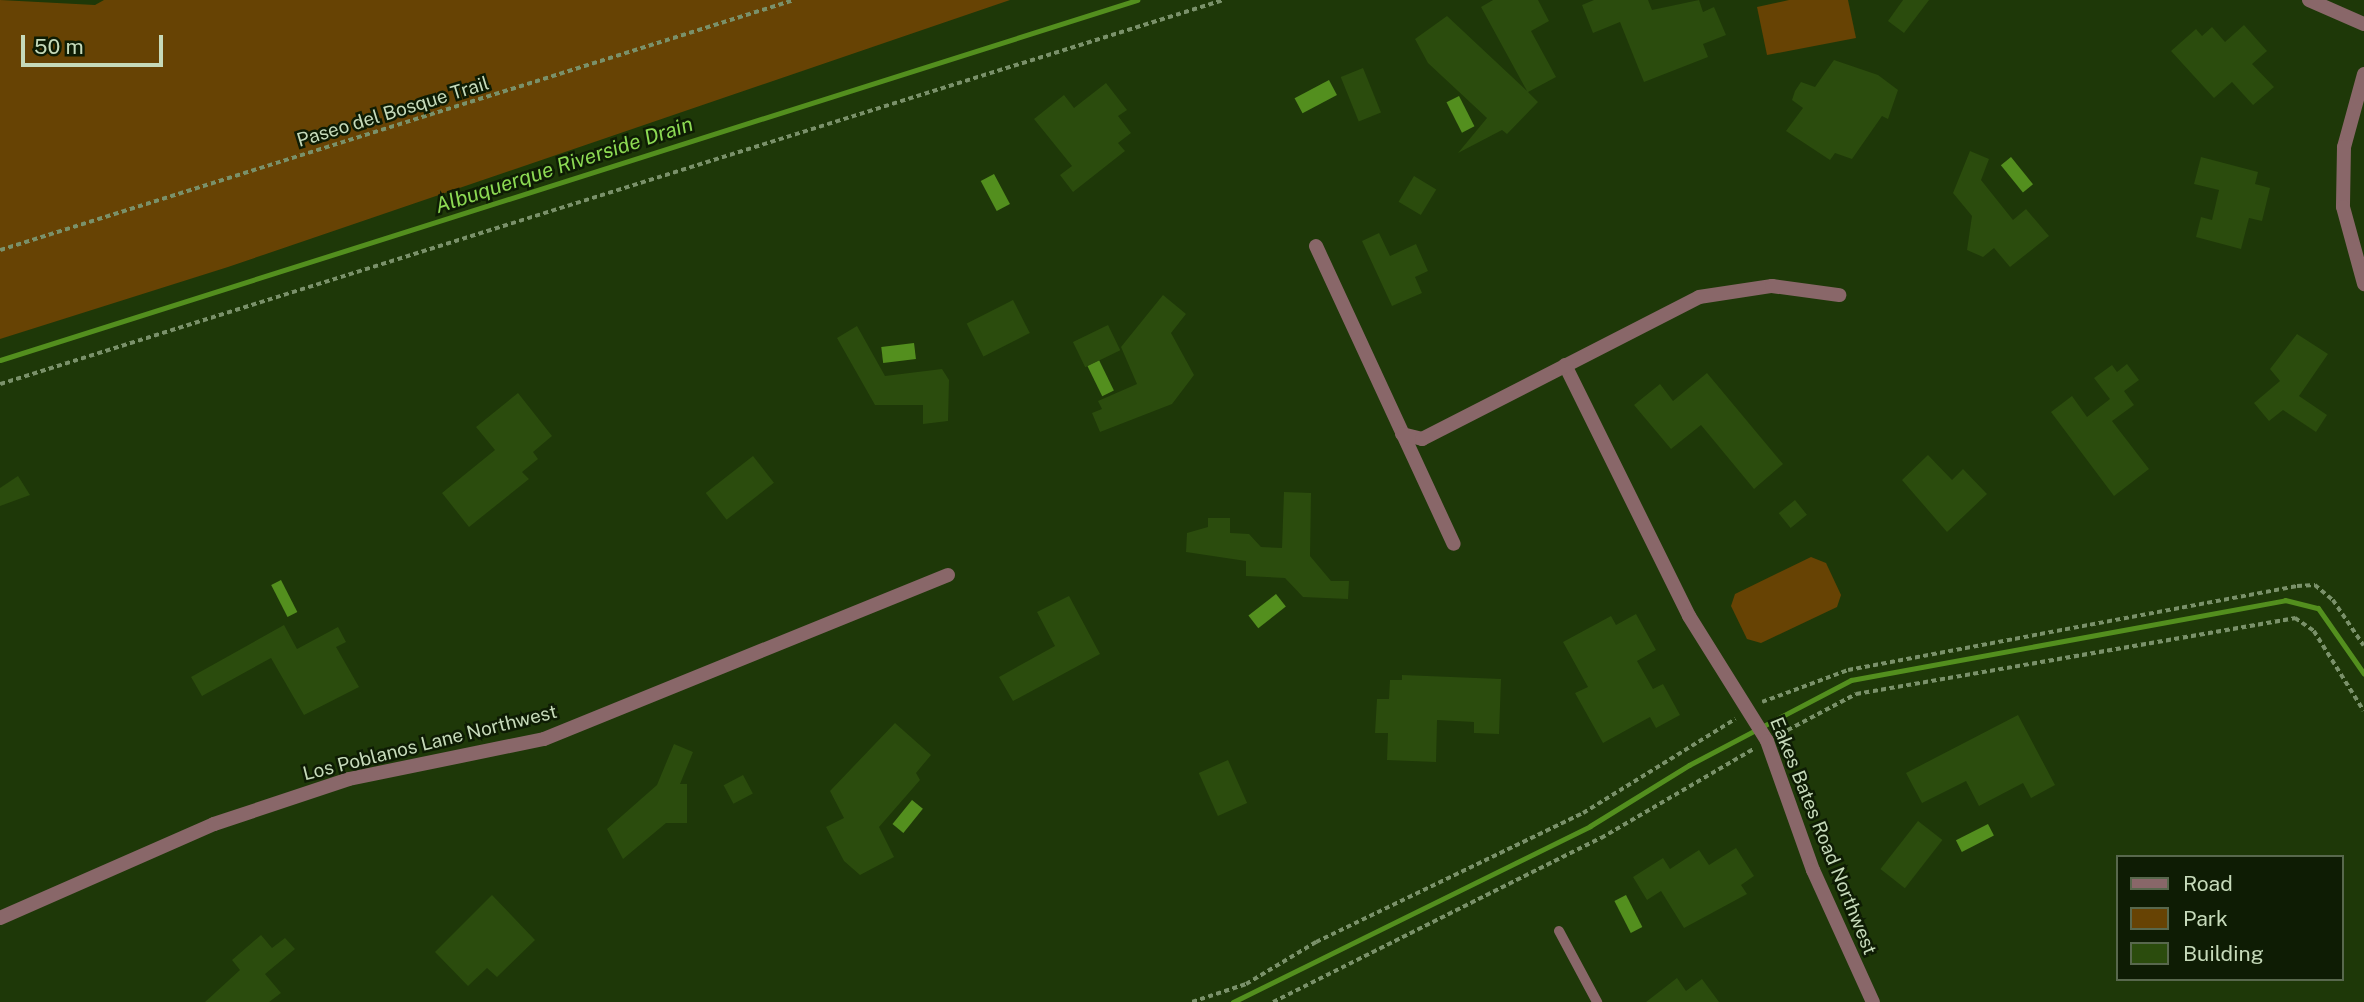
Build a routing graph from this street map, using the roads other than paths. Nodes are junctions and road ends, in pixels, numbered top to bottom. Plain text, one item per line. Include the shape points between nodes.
1 (2309, 0) edge
2 (2364, 24) edge
3 (2364, 74) edge
4 (1316, 246) dead end
5 (2364, 284) edge
6 (1839, 295) dead end
7 (1565, 365) junction
8 (1402, 434) junction
9 (1454, 544) dead end
10 (948, 575) dead end
11 (0, 918) edge
12 (1559, 931) dead end
13 (1597, 1002) edge
14 (1873, 1002) edge

1 - 2 street
3 - 5 street via 2344,147 2343,207
4 - 8 street
6 - 7 street via 1772,286 1699,297
7 - 8 street via 1422,439
7 - 14 street, Eakes Bates Road Northwest via 1689,616 1767,741 1813,870
8 - 9 street
10 - 11 street, Los Poblanos Lane Northwest via 544,739 349,779 197,829
12 - 13 lane

